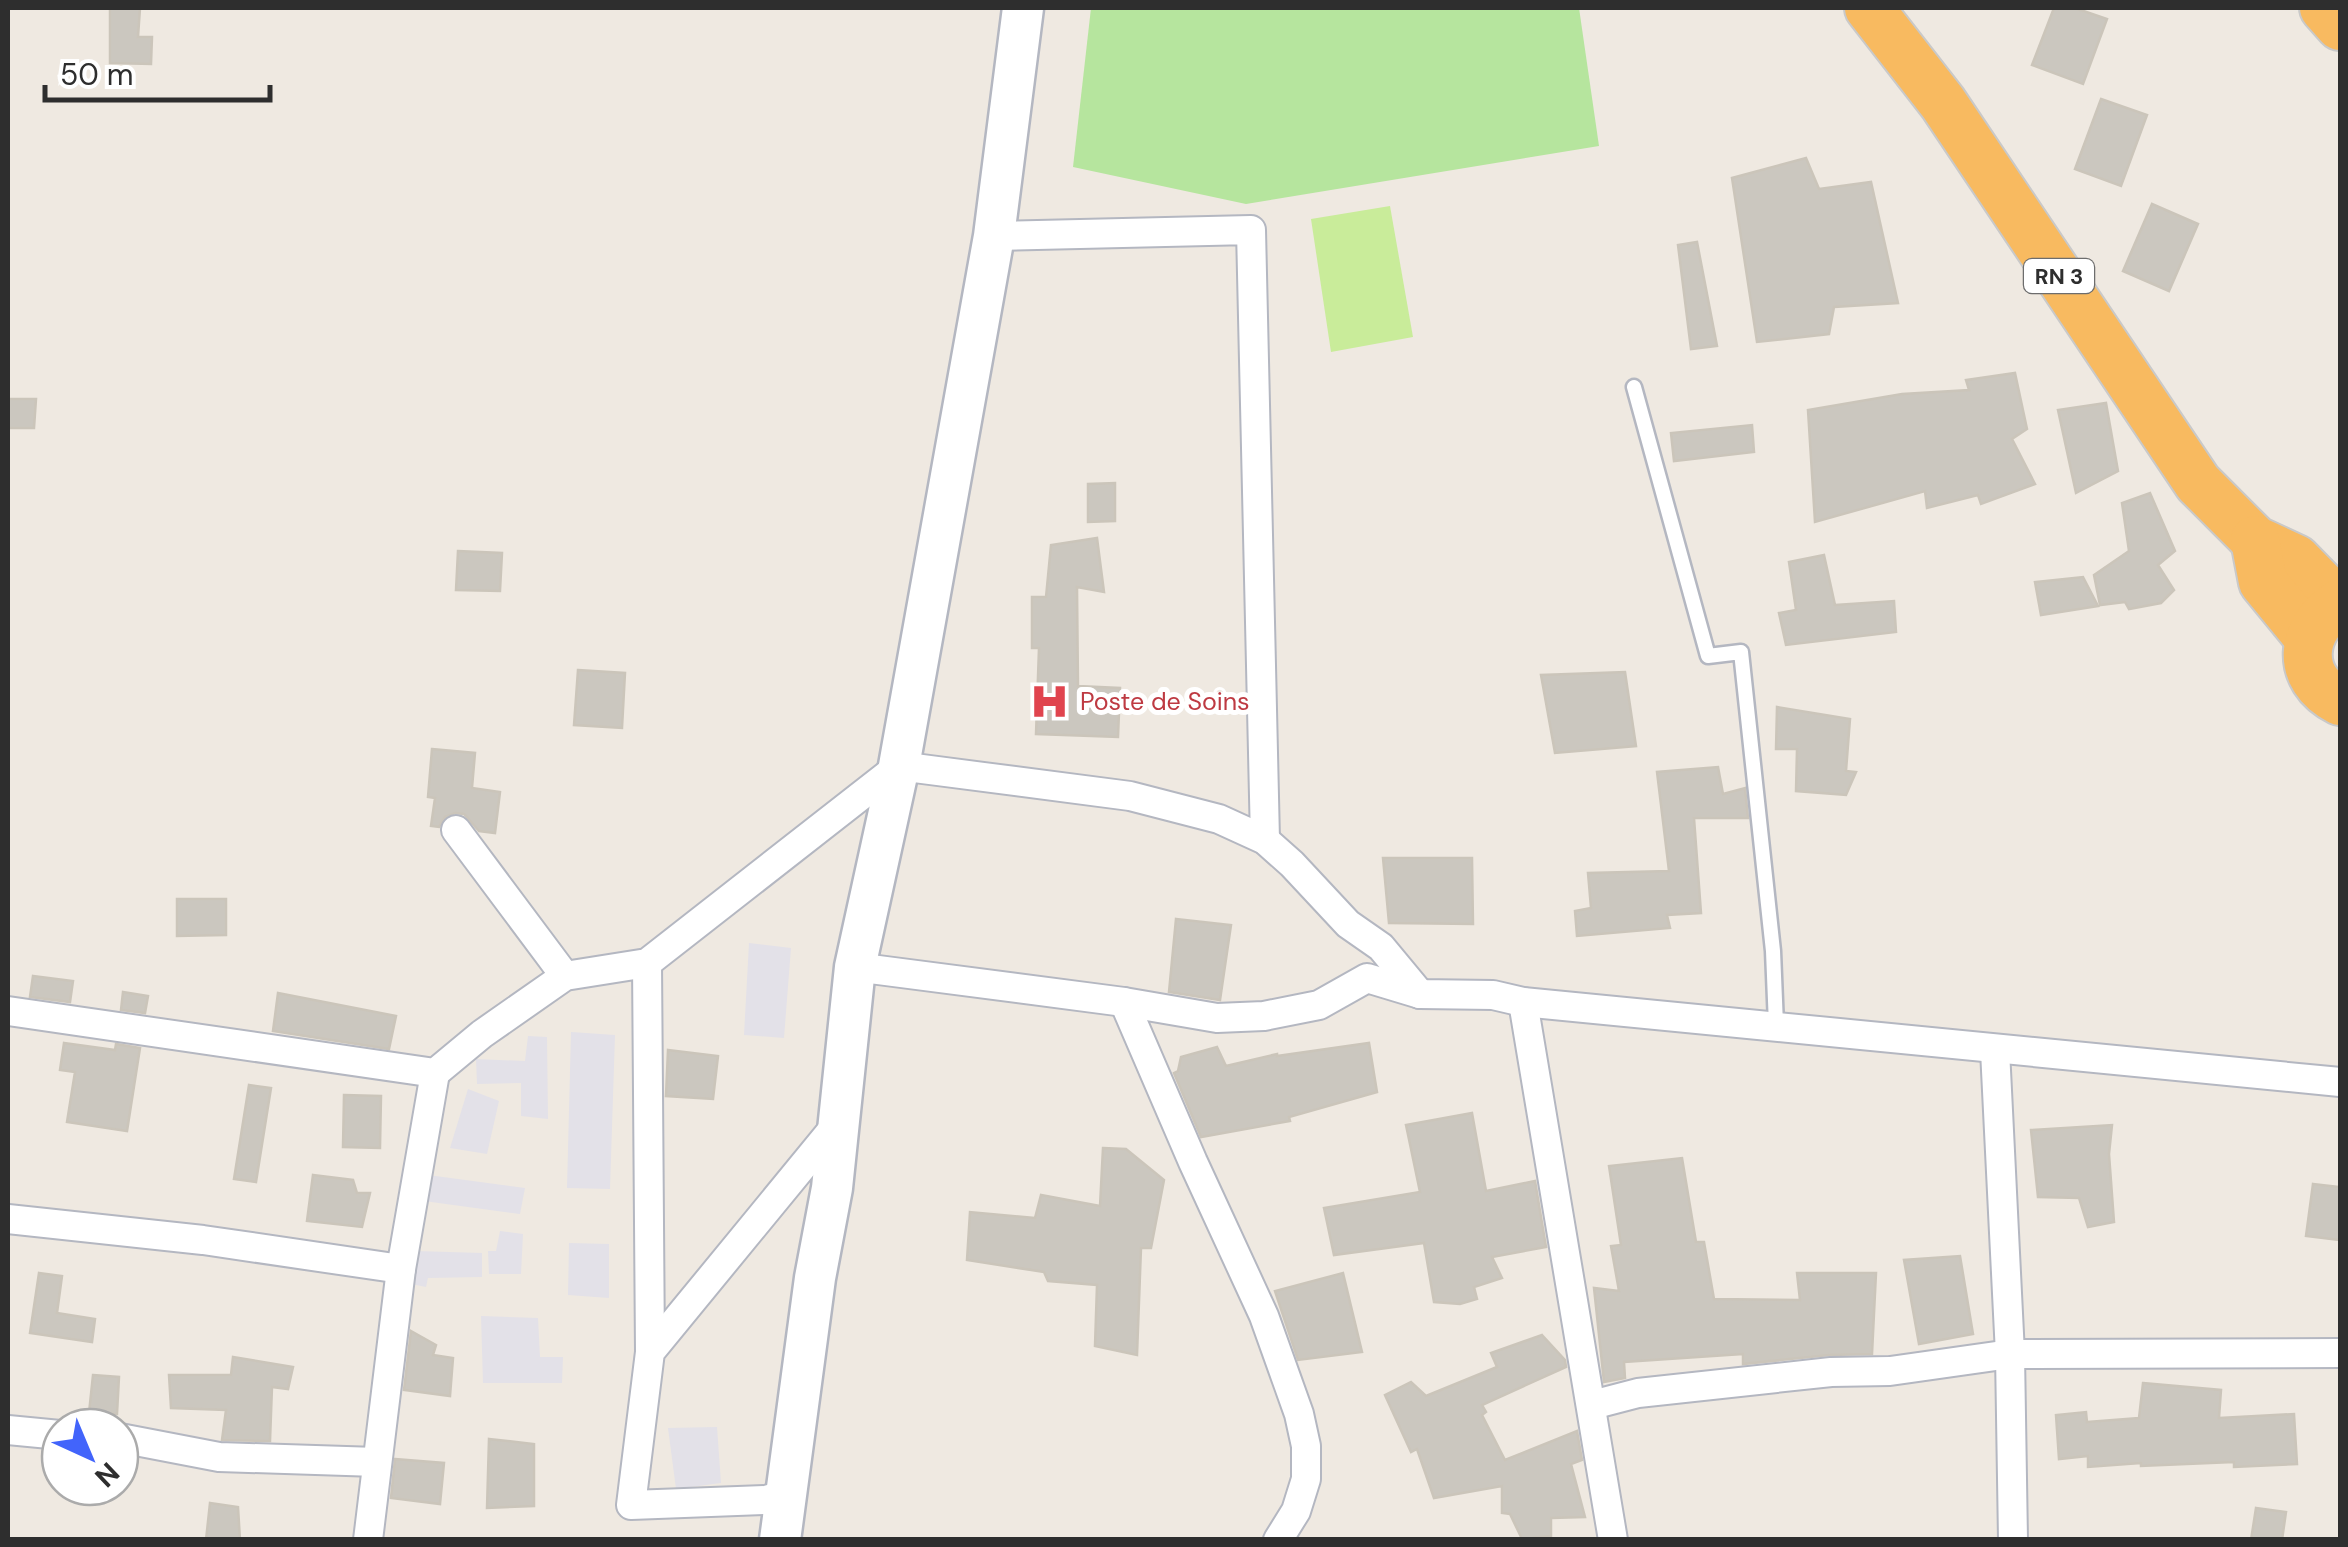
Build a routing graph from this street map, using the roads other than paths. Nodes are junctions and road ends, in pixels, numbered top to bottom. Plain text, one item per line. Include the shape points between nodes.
1 (1023, 8) edge
2 (1869, 8) edge
3 (2324, 8) edge
4 (2340, 26) edge
5 (994, 236) junction
6 (1634, 387) dead end
7 (2329, 615) edge
8 (2340, 701) edge
9 (899, 766) junction
10 (456, 830) dead end
11 (1265, 840) junction
12 (646, 963) junction
13 (855, 968) junction
14 (565, 976) junction
15 (1420, 994) junction
16 (1124, 1002) junction
17 (1523, 1002) junction
18 (8, 1010) edge
19 (1776, 1026) junction
20 (1994, 1050) junction
21 (435, 1073) junction
22 (2340, 1082) edge
23 (838, 1123) junction
24 (8, 1219) edge
25 (401, 1269) junction
26 (650, 1352) junction
27 (2340, 1352) edge
28 (2010, 1354) junction
29 (1592, 1405) junction
30 (8, 1430) edge
31 (40, 1433) edge
32 (140, 1442) edge
33 (378, 1462) junction
34 (783, 1495) junction
35 (368, 1540) edge
36 (780, 1540) edge
37 (1278, 1540) edge
38 (1613, 1540) edge
39 (2012, 1540) edge

1 - 5 main road
2 - 7 highway, RN 3 via 1943,103 2198,483 2256,540 2263,582
3 - 4 highway
5 - 9 main road
5 - 11 street via 1251,230
6 - 19 lane via 1708,656 1741,652
7 - 8 highway, RN 3 via 2307,656 2322,688
9 - 11 street via 1130,796 1220,819
9 - 12 street
9 - 13 main road
10 - 14 street
11 - 15 street via 1381,948
12 - 14 street
12 - 26 street
13 - 16 street
13 - 23 main road
14 - 21 street
15 - 16 street via 1367,978 1319,1004 1217,1018
15 - 17 street
16 - 37 street via 1264,1316 1299,1414 1306,1480
17 - 19 street
17 - 29 street
18 - 21 street
19 - 20 street
20 - 22 street
20 - 28 street
21 - 25 street
23 - 26 street
23 - 34 main road
24 - 25 street
25 - 33 street
26 - 34 street via 632,1504
27 - 28 street
28 - 29 street via 1638,1393
28 - 39 street
29 - 38 street
30 - 31 street
32 - 33 street via 219,1457
33 - 35 street
34 - 36 main road

